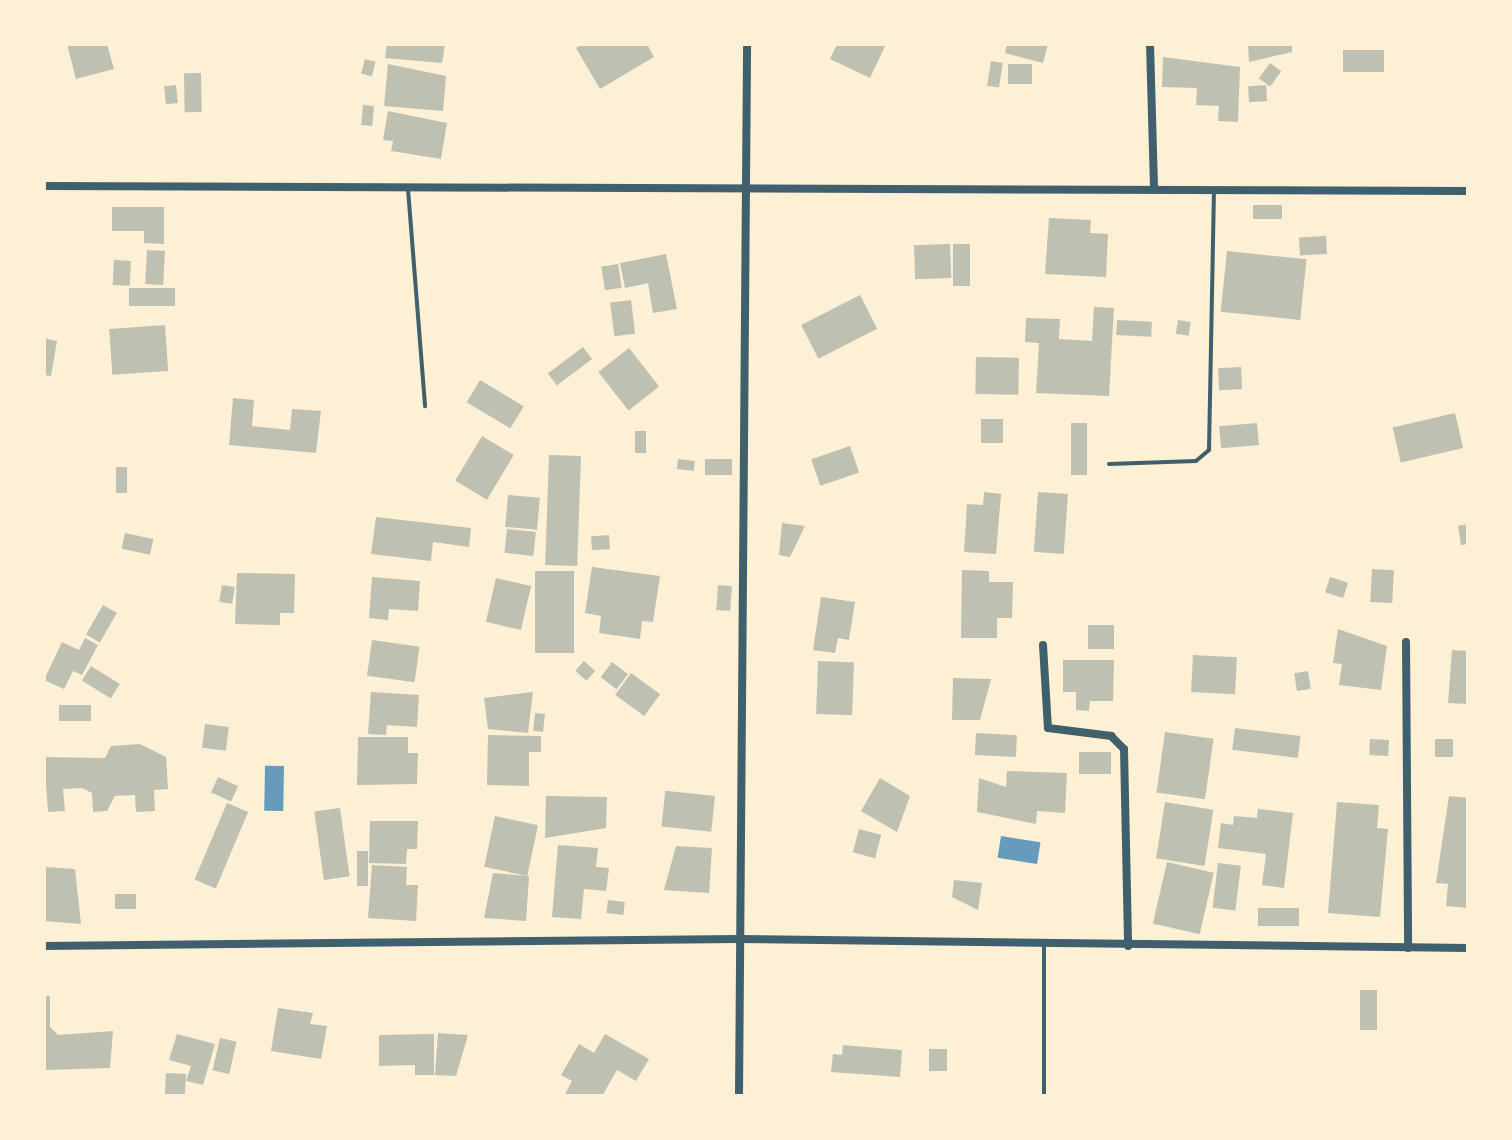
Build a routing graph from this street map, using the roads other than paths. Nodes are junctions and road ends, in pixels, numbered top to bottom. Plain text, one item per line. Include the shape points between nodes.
1 (747, 44) edge
2 (1150, 44) edge
3 (44, 186) edge
4 (408, 187) junction
5 (747, 188) junction
6 (1154, 188) junction
7 (1214, 189) junction
8 (1468, 191) edge
9 (425, 406) dead end
10 (1109, 464) dead end
11 (1406, 642) dead end
12 (1043, 645) dead end
13 (738, 939) junction
14 (1044, 944) junction
15 (44, 946) edge
16 (1128, 946) junction
17 (1408, 948) junction
18 (1468, 948) edge
19 (739, 1096) edge
20 (1044, 1096) edge

1 - 5 street
2 - 6 street
3 - 4 street
4 - 5 street
4 - 9 lane
5 - 6 street
5 - 13 street
6 - 7 street
7 - 8 street
7 - 10 lane via 1209,450 1196,461
11 - 17 street
12 - 16 street via 1048,728 1111,736 1124,749
13 - 14 street
13 - 15 street
13 - 19 street
14 - 16 street
14 - 20 lane
16 - 17 street
17 - 18 street

